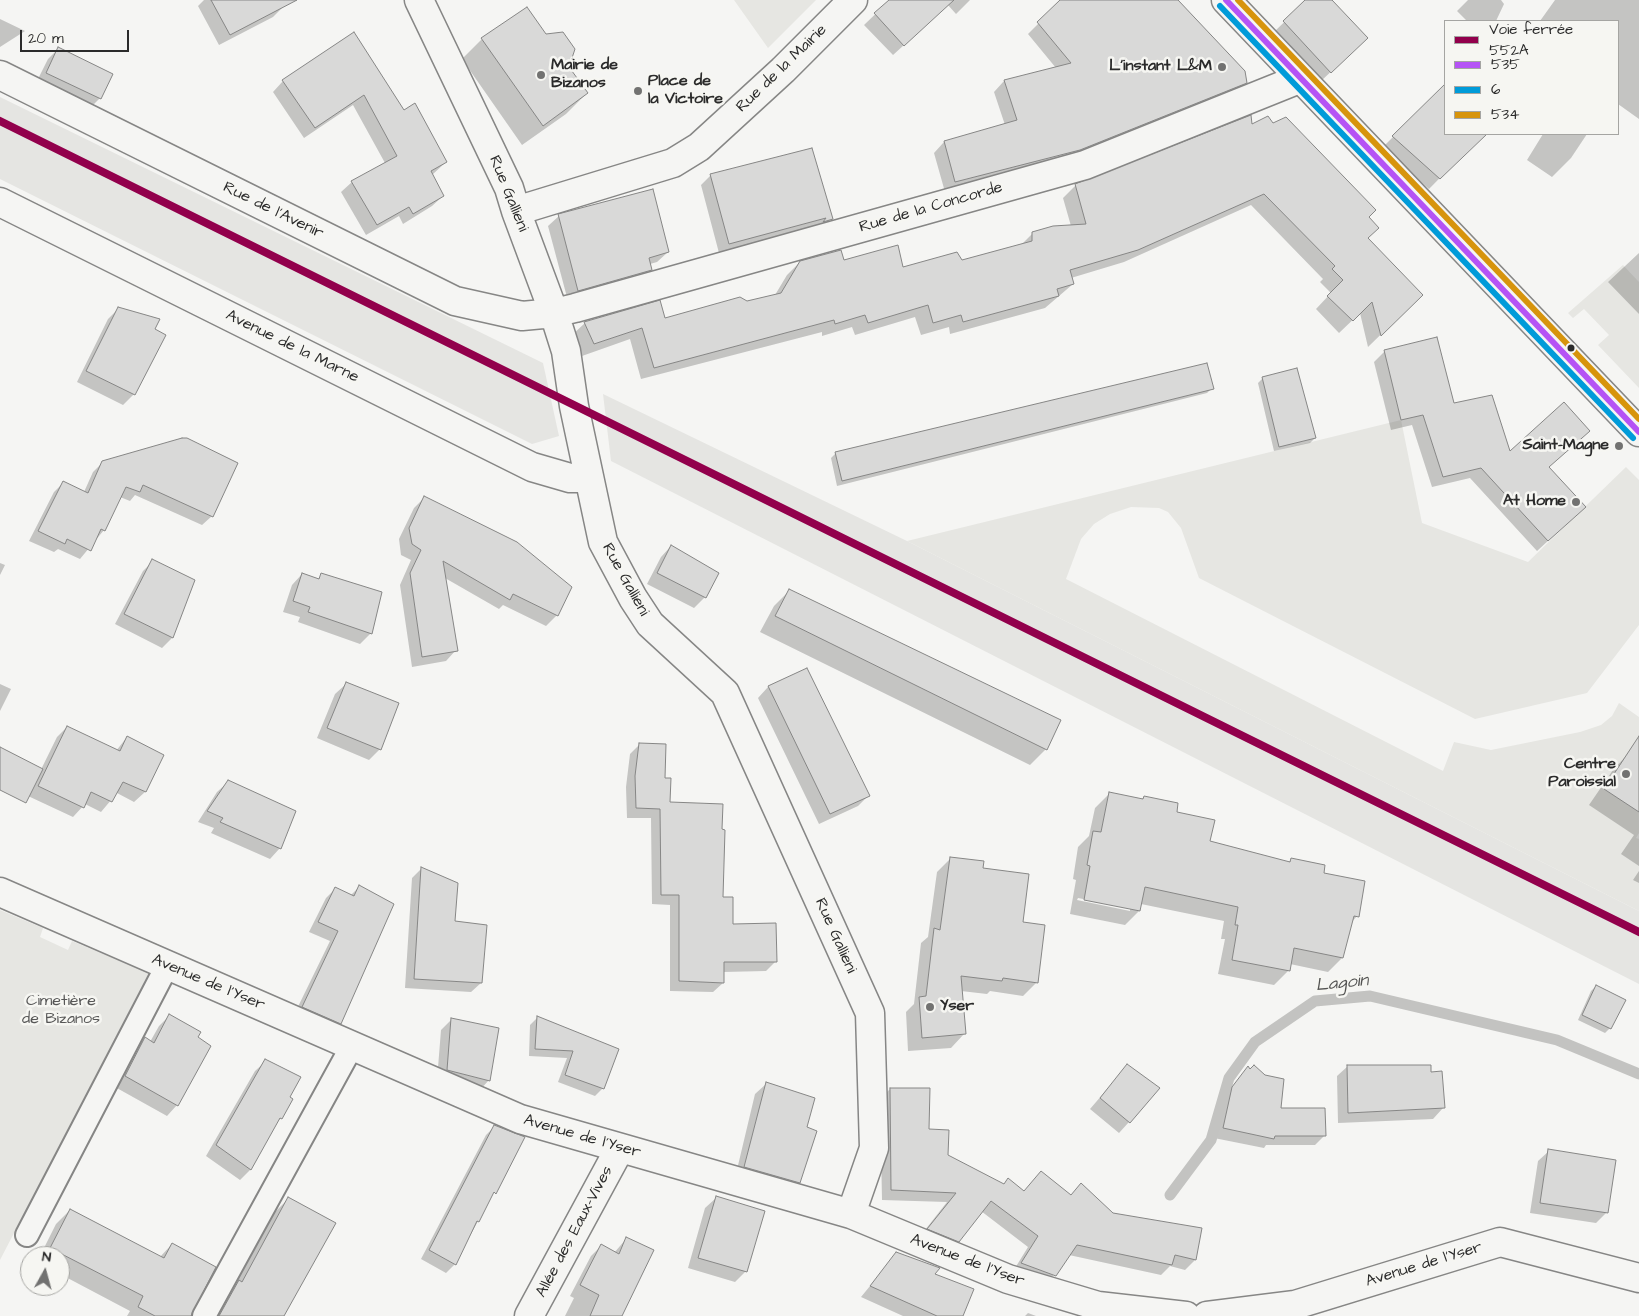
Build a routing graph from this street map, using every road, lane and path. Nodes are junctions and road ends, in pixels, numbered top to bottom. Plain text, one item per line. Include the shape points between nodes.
1 (419, 0) edge
2 (853, 0) edge
3 (1226, 0) edge
4 (0, 75) edge
5 (1299, 78) junction
6 (0, 202) edge
7 (516, 211) junction
8 (554, 313) junction
9 (1639, 432) edge
10 (589, 478) junction
11 (0, 892) edge
12 (167, 966) junction
13 (352, 1046) junction
14 (620, 1148) junction
15 (851, 1214) junction
16 (28, 1235) dead end
17 (1639, 1278) edge
18 (204, 1316) edge
19 (530, 1316) edge
20 (1186, 1316) edge
21 (1207, 1316) edge

1 - 7 street, Rue Gallieni via 509,188
2 - 7 street, Rue de la Mairie via 699,147 673,163
3 - 5 street
4 - 8 street, Rue de l'Avenir via 455,301 522,316
5 - 8 street, Rue de la Concorde via 1085,165
5 - 9 street
6 - 10 street, Avenue de la Marne via 532,467 570,478
7 - 8 street, Rue Gallieni
8 - 10 street, Rue Gallieni via 566,351
10 - 15 street, Rue Gallieni via 603,542 633,598 650,624 725,693 870,1013 874,1148
11 - 12 street, Avenue de l'Yser
12 - 13 street, Avenue de l'Yser
12 - 16 lane
13 - 14 street, Avenue de l'Yser via 520,1119
13 - 18 lane
14 - 15 street, Avenue de l'Yser
14 - 19 street, Allée des Eaux-Vives
15 - 20 street, Avenue de l'Yser via 1008,1279 1098,1306
17 - 21 street, Avenue de l'Yser via 1500,1242 1295,1305

